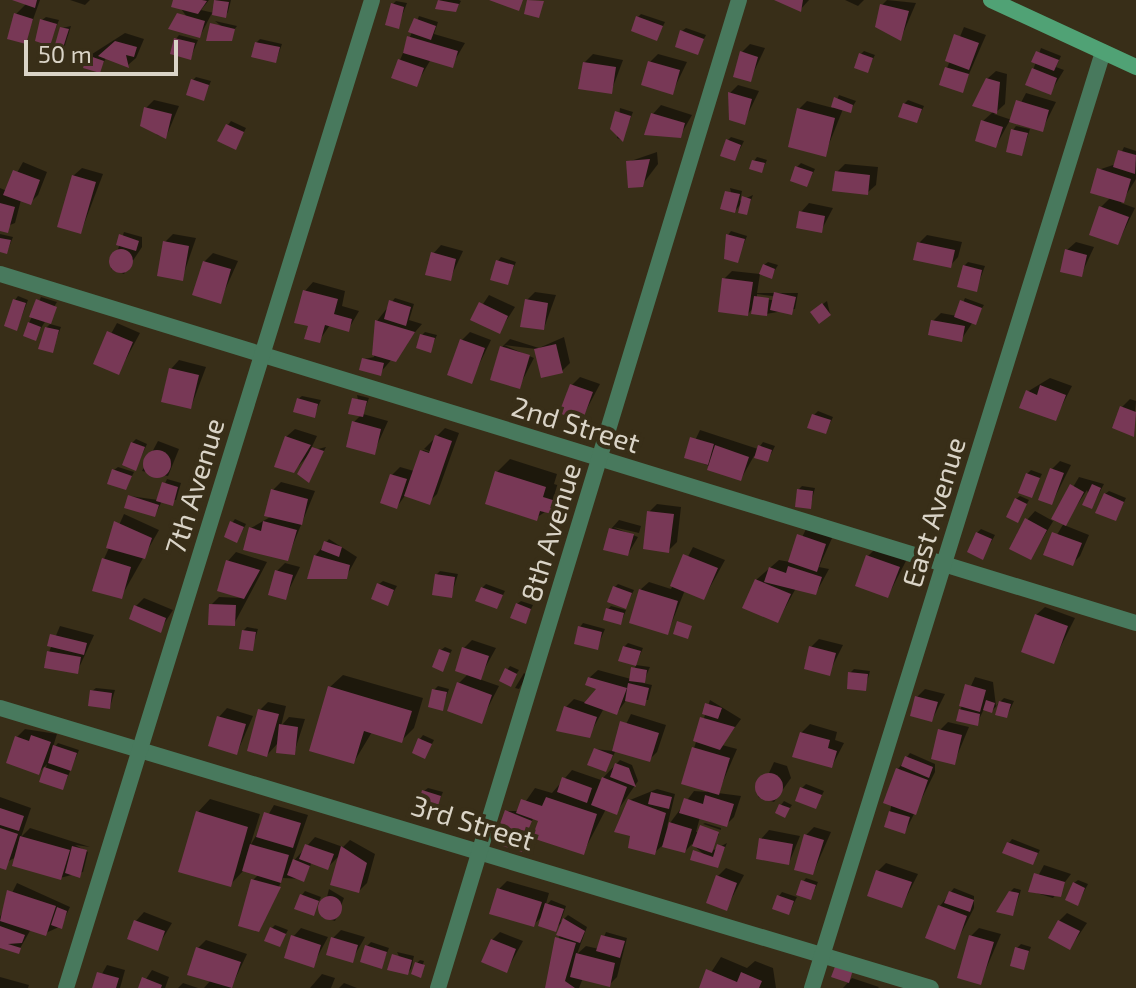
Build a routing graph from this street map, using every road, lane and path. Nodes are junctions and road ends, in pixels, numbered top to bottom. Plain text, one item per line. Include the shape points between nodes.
1 (372, 0) edge
2 (739, 0) edge
3 (991, 0) edge
4 (1103, 52) junction
5 (1136, 67) edge
6 (0, 274) edge
7 (262, 355) junction
8 (599, 458) junction
9 (944, 564) junction
10 (1136, 623) edge
11 (0, 708) edge
12 (140, 750) junction
13 (480, 851) junction
14 (823, 954) junction
15 (66, 988) edge
16 (438, 988) edge
17 (812, 988) edge
18 (931, 988) edge

1 - 7 street, 7th Avenue
2 - 8 street, 8th Avenue
3 - 4 street
4 - 5 street
4 - 9 street, East Avenue
6 - 7 street, 2nd Street
7 - 8 street, 2nd Street
7 - 12 street, 7th Avenue
8 - 9 street, 2nd Street
8 - 13 street, 8th Avenue
9 - 10 street, 2nd Street
9 - 14 street, East Avenue
11 - 12 street, 3rd Street
12 - 13 street, 3rd Street
12 - 15 street, 7th Avenue
13 - 14 street, 3rd Street
13 - 16 street, 8th Avenue
14 - 17 street, East Avenue
14 - 18 street, 3rd Street

